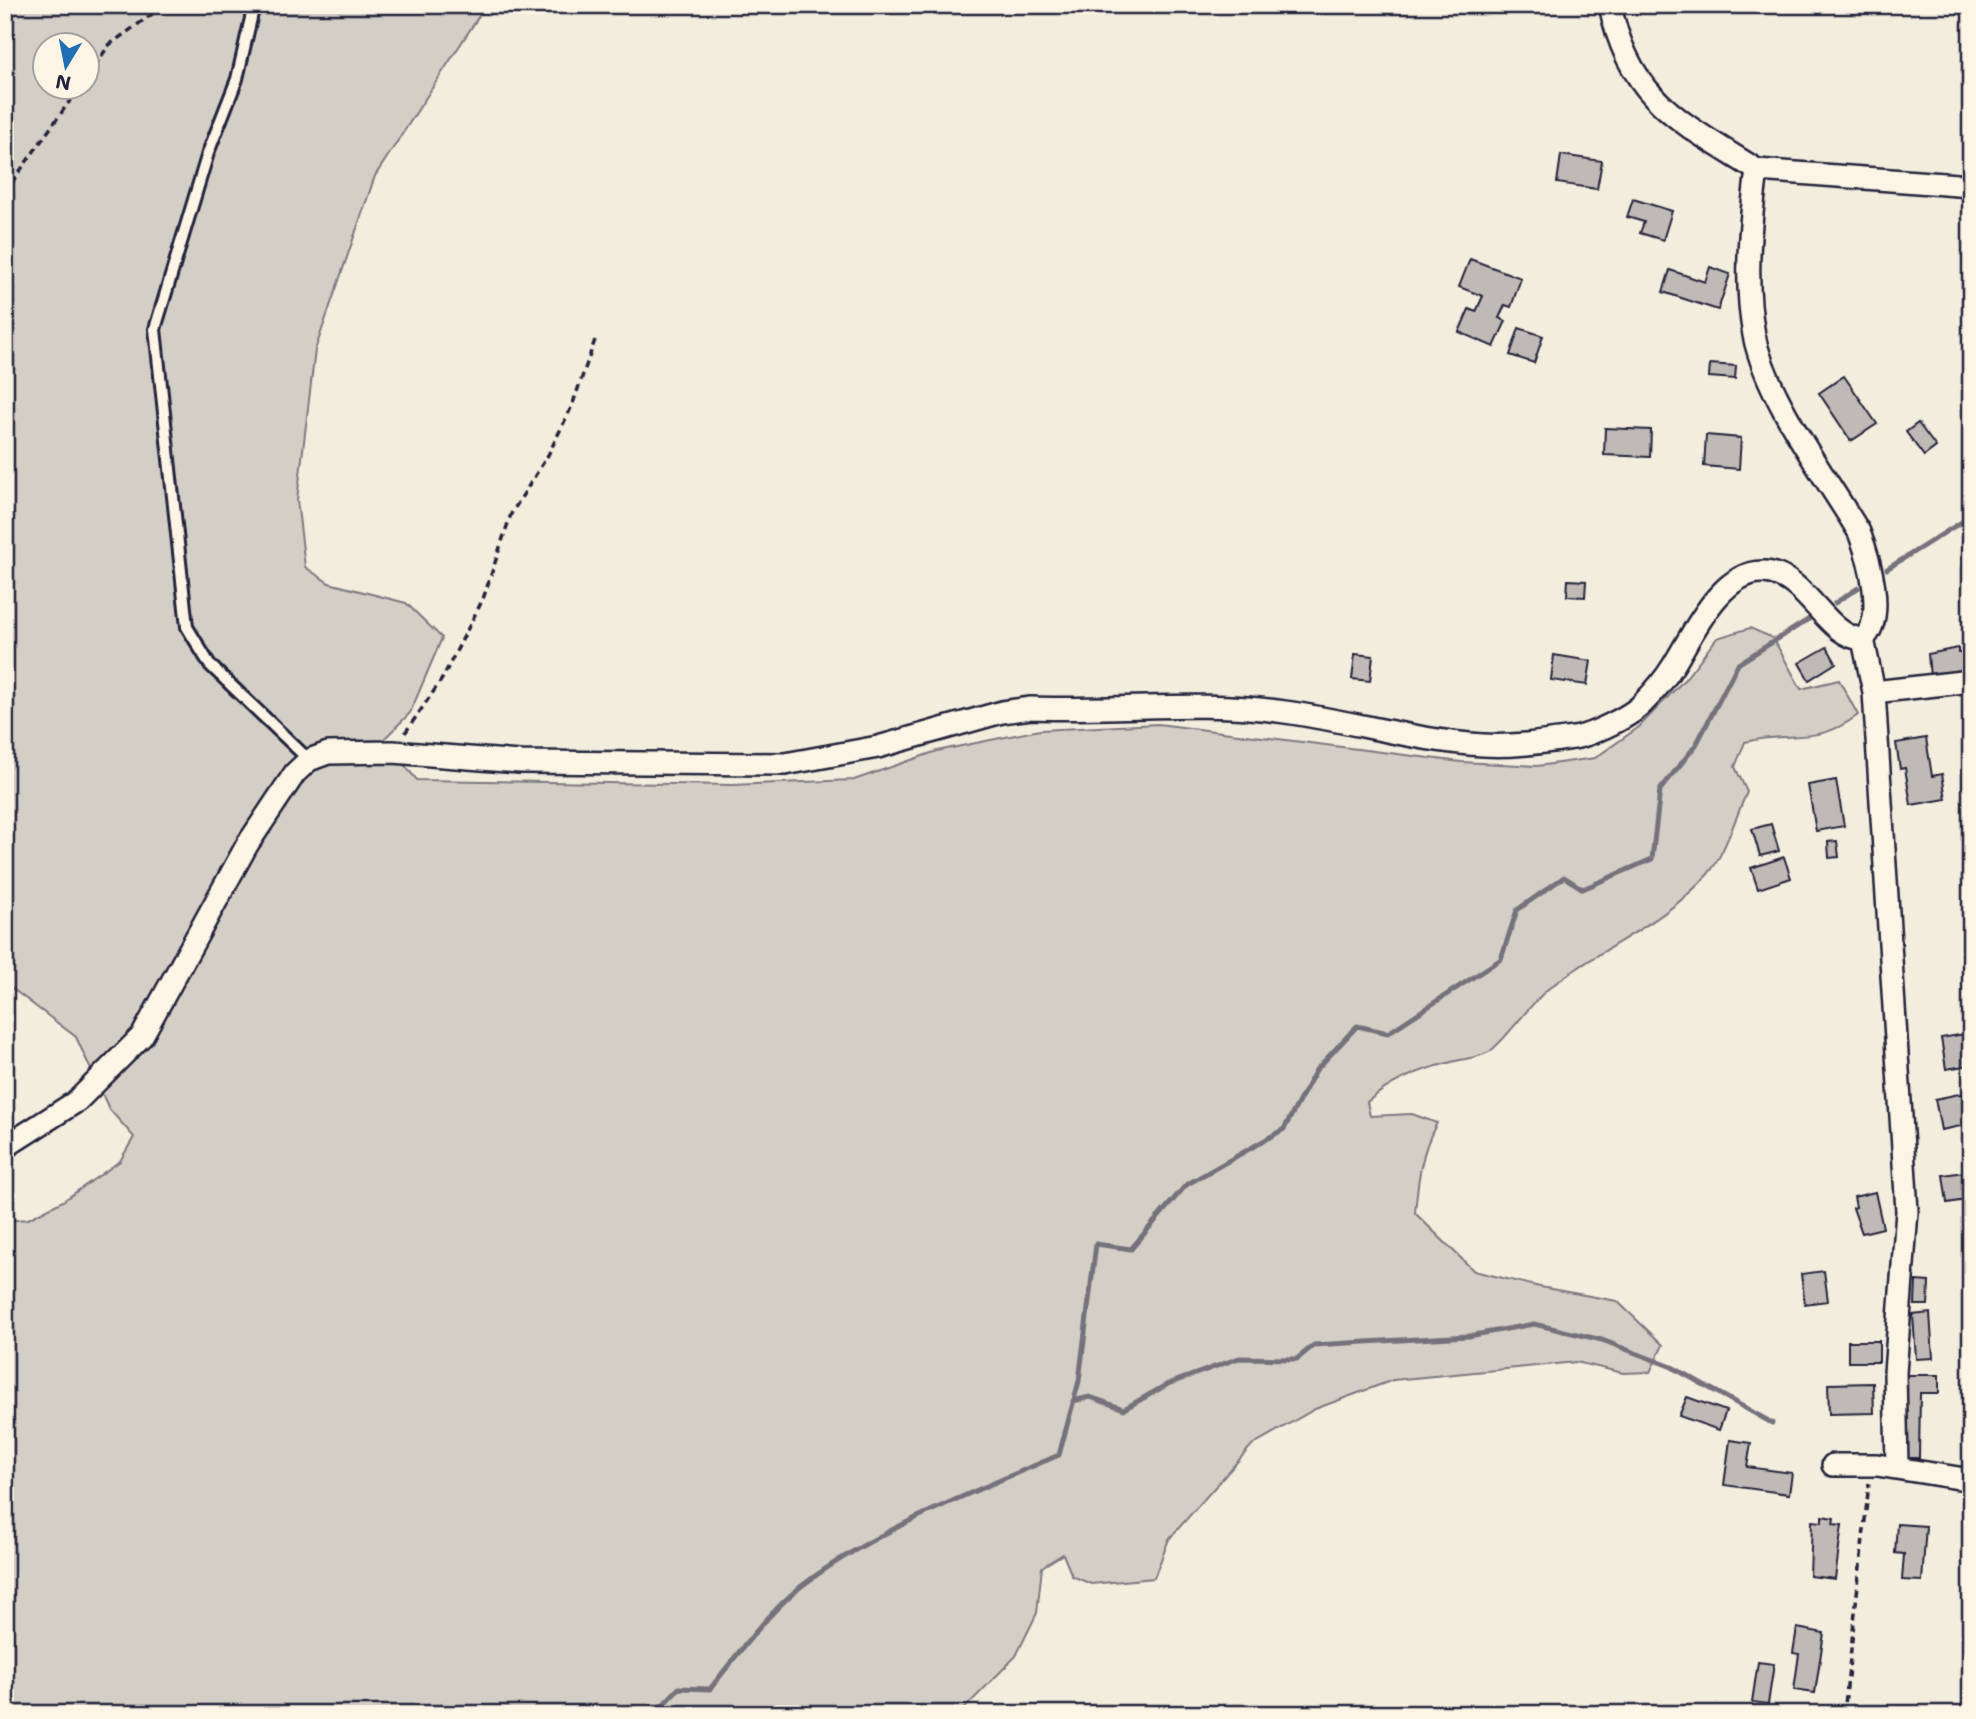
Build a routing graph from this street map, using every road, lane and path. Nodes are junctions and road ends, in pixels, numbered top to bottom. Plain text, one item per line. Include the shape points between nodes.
1 (165, 5) edge
2 (254, 5) edge
3 (1610, 5) edge
4 (102, 55) edge
5 (69, 102) edge
6 (1756, 170) junction
7 (1971, 186) edge
8 (5, 192) edge
9 (595, 340) dead end
10 (1863, 639) junction
11 (1971, 681) edge
12 (1874, 692) junction
13 (393, 752) junction
14 (309, 760) junction
15 (5, 1147) edge
16 (1833, 1465) dead end
17 (1887, 1466) junction
18 (1971, 1480) edge
19 (1844, 1714) edge

1 - 4 path via 109,45
2 - 14 lane via 237,79 208,153 155,329 187,627 210,665
3 - 6 street via 1626,59 1651,98
5 - 8 path
6 - 7 street
6 - 10 street via 1748,266 1755,338 1777,394 1860,532 1868,555 1874,612 1872,629
9 - 13 path via 572,406 511,514 483,599 442,679
10 - 12 street
10 - 13 street via 1848,635 1785,577 1763,572 1738,580 1716,598 1641,706 1576,738 1485,745 1414,737 1285,712 1219,706 1031,708 878,747 785,764 520,762
11 - 12 street
12 - 17 street via 1907,1211
13 - 14 street via 328,753
14 - 15 street via 295,773 247,845 142,1036 77,1101
16 - 17 street
17 - 18 street
17 - 19 path via 1869,1477

